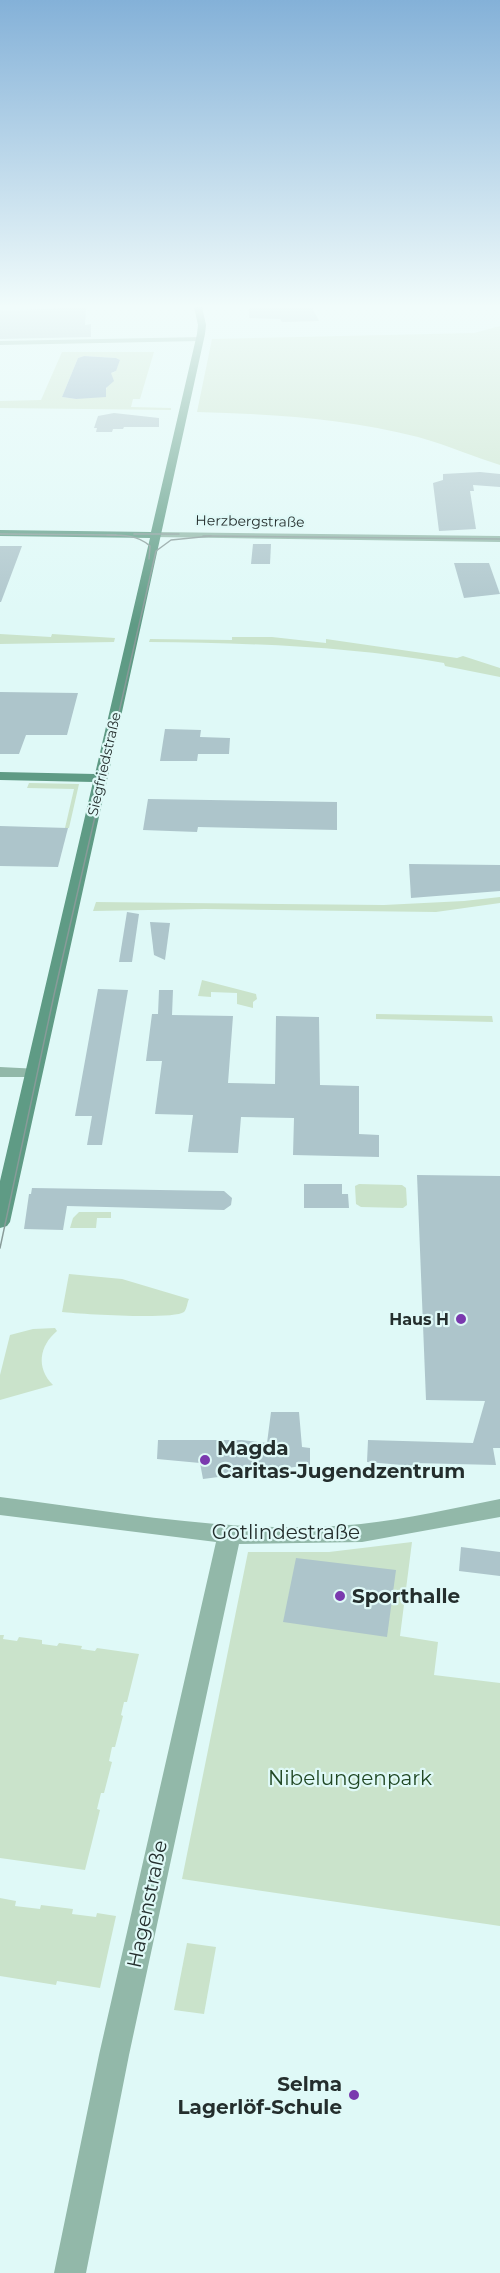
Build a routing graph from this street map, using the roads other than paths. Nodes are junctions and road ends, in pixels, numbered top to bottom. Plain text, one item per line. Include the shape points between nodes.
1 (184, 413) edge
2 (0, 533) edge
3 (157, 535) junction
4 (500, 539) edge
5 (0, 776) edge
6 (101, 778) junction
7 (0, 1072) edge
8 (33, 1073) junction
9 (0, 1222) edge
10 (0, 1506) edge
11 (500, 1508) edge
12 (229, 1535) junction
13 (70, 2273) edge

1 - 3 street, Siegfriedstraße
2 - 3 street, Herzbergstraße
3 - 4 street, Herzbergstraße
3 - 6 street, Siegfriedstraße
5 - 6 street
6 - 8 street, Siegfriedstraße
7 - 8 street
8 - 9 street, Siegfriedstraße
10 - 12 street, Gotlindestraße
11 - 12 street, Gotlindestraße via 362,1533
12 - 13 street, Hagenstraße

